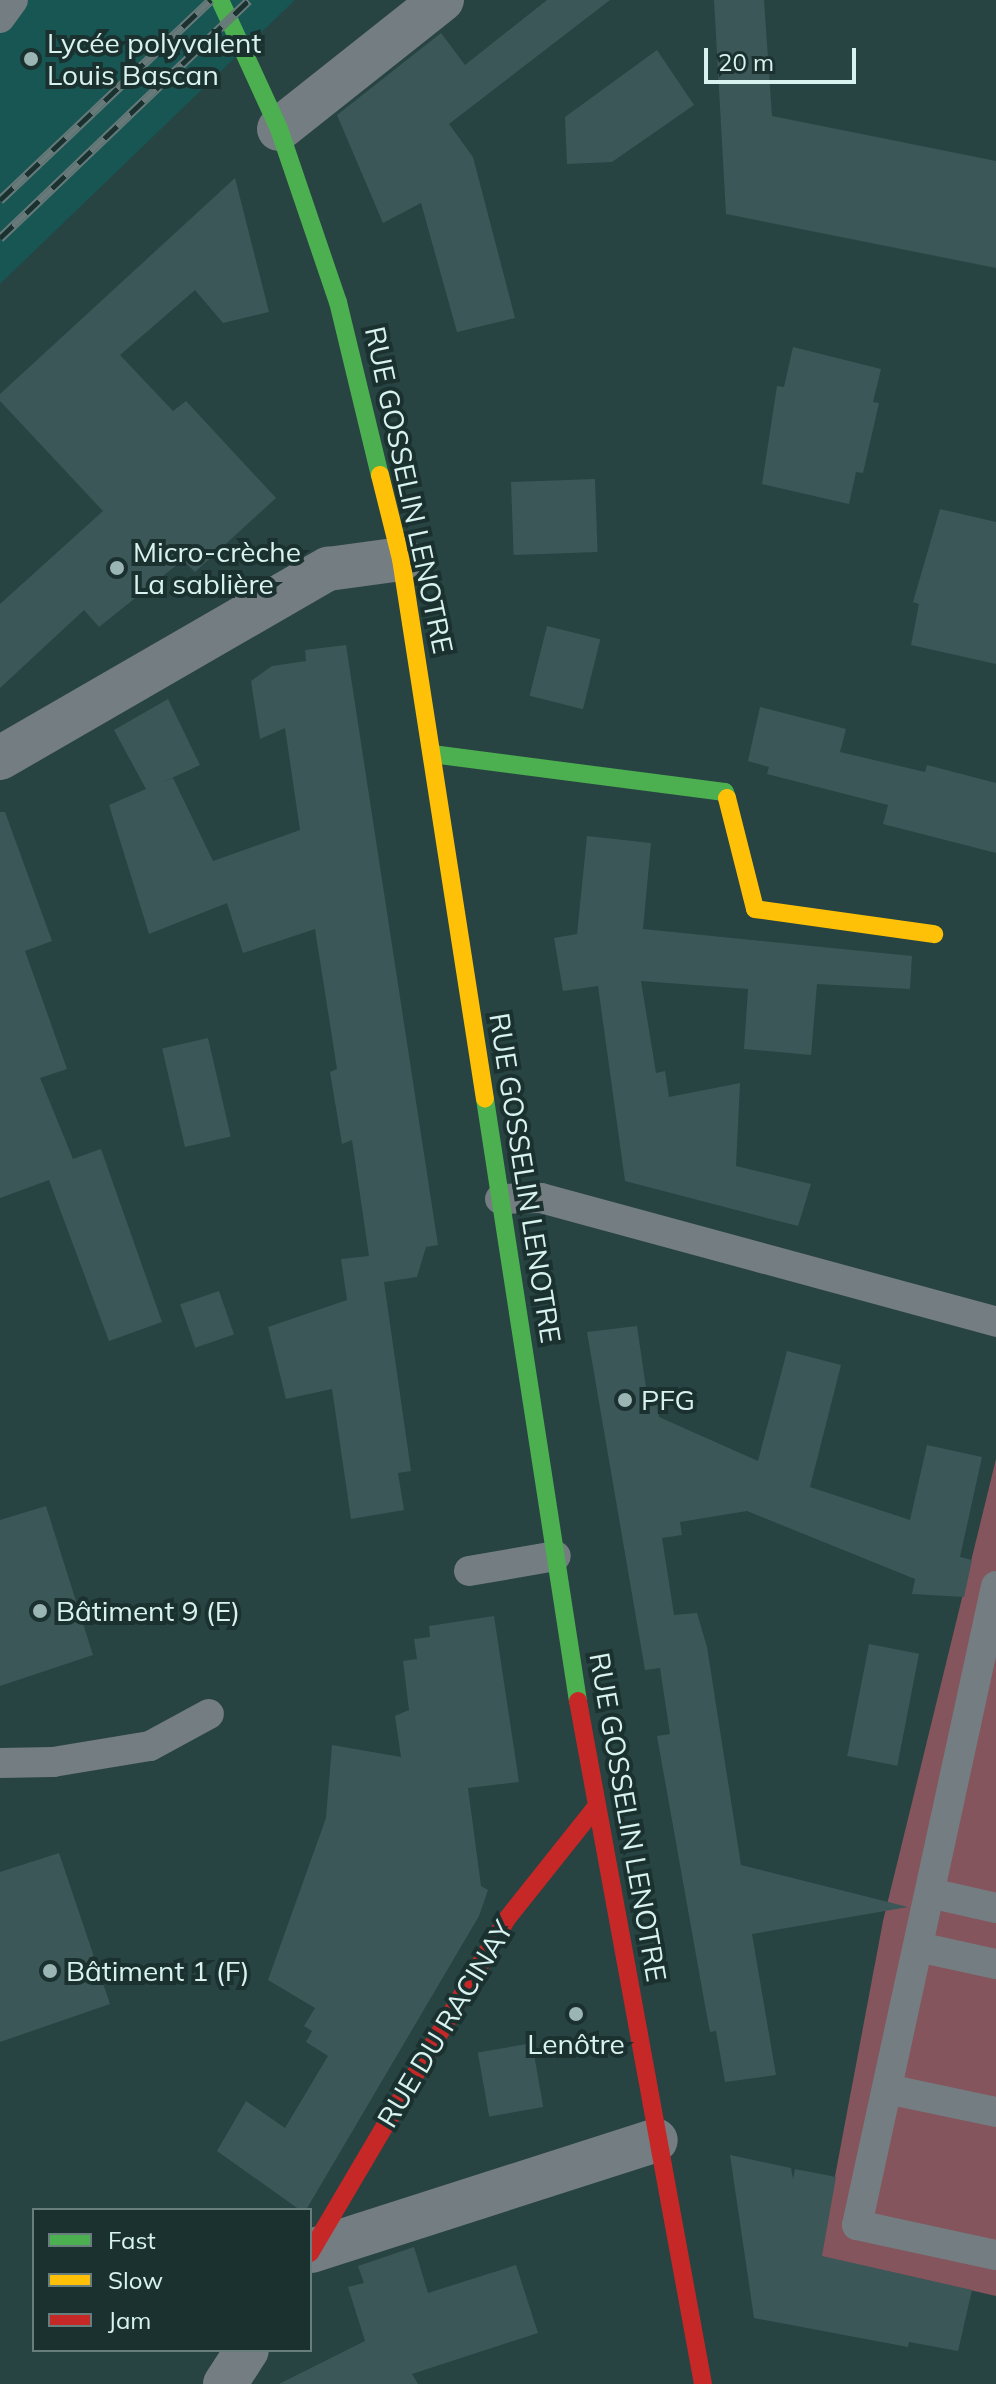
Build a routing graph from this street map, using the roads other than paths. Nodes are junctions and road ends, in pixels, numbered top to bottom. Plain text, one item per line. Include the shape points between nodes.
1 (13, 0) edge
2 (220, 0) edge
3 (442, 0) edge
4 (0, 18) edge
5 (279, 129) junction
6 (401, 559) junction
7 (432, 754) junction
8 (0, 758) edge
9 (934, 934) dead end
10 (500, 1199) junction
11 (996, 1322) edge
12 (556, 1556) junction
13 (469, 1571) dead end
14 (996, 1586) edge
15 (992, 1626) edge
16 (209, 1714) dead end
17 (0, 1763) edge
18 (595, 1808) junction
19 (930, 1893) junction
20 (996, 1908) edge
21 (918, 1947) junction
22 (996, 1964) edge
23 (887, 2089) junction
24 (996, 2112) edge
25 (656, 2140) junction
26 (312, 2250) edge
27 (312, 2252) edge
28 (996, 2255) edge
29 (246, 2352) edge
30 (225, 2384) edge
31 (703, 2384) edge

1 - 4 lane
2 - 5 main road, RUE GOSSELIN LENOTRE
3 - 5 street
5 - 6 main road, RUE GOSSELIN LENOTRE via 338,302
6 - 7 main road, RUE GOSSELIN LENOTRE
6 - 8 street via 328,569
7 - 9 main road via 725,792 755,909
7 - 10 main road, RUE GOSSELIN LENOTRE
10 - 11 lane via 541,1198
10 - 12 main road, RUE GOSSELIN LENOTRE
12 - 13 lane
12 - 18 main road, RUE GOSSELIN LENOTRE
14 - 15 lane
15 - 19 lane
16 - 17 lane via 150,1746 53,1762
18 - 25 main road, RUE GOSSELIN LENOTRE
18 - 26 main road, RUE DU RACINAY via 506,1920
19 - 20 lane
19 - 21 lane
21 - 22 lane
21 - 23 lane
23 - 24 lane
23 - 28 lane via 857,2225
25 - 27 street, RUE DU RACINAY
25 - 31 main road, RUE GOSSELIN LENOTRE
29 - 30 street

